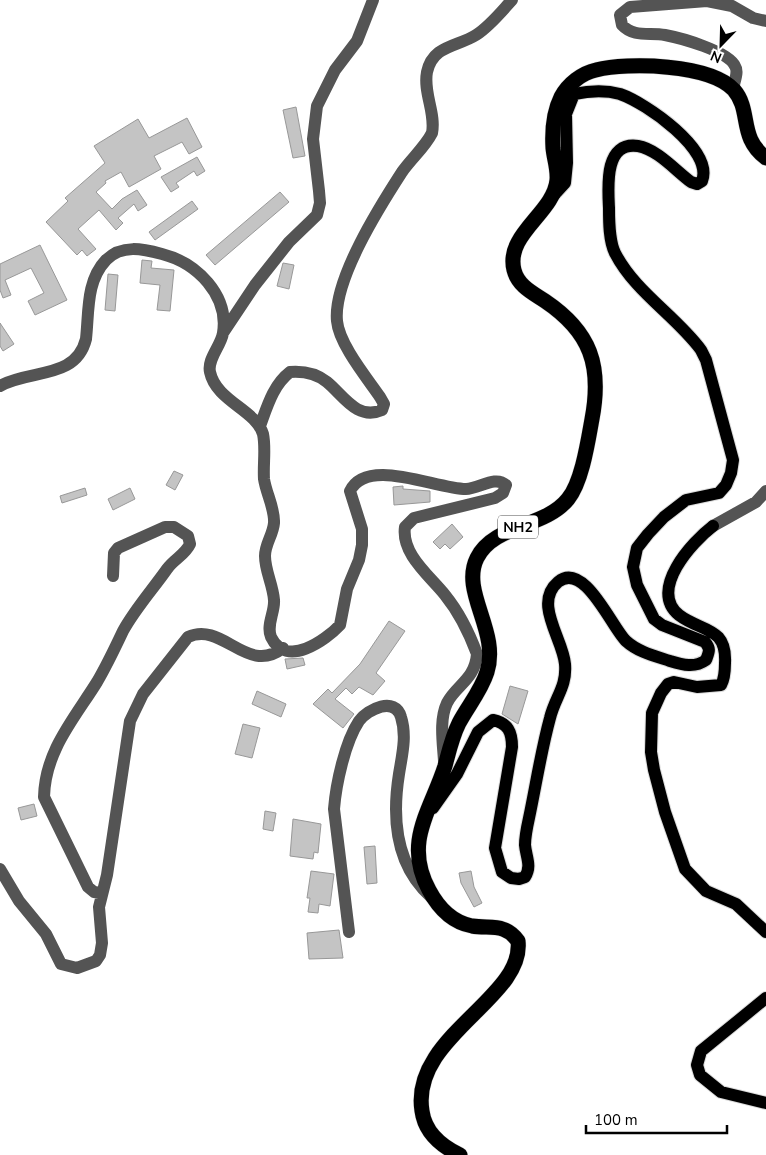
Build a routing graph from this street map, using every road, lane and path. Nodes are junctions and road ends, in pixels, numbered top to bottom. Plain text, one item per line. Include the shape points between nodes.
1 (373, 0) edge
2 (512, 0) edge
3 (766, 21) edge
4 (733, 88) junction
5 (766, 158) edge
6 (553, 196) junction
7 (223, 333) junction
8 (0, 386) edge
9 (260, 426) junction
10 (766, 491) edge
11 (713, 526) joint
12 (113, 576) dead end
13 (283, 648) junction
14 (444, 766) junction
15 (421, 825) junction
16 (0, 869) edge
17 (102, 894) junction
18 (436, 902) junction
19 (349, 932) dead end
20 (766, 932) edge
21 (766, 998) edge
22 (766, 1103) edge
23 (460, 1155) edge

1 - 7 street via 357,41 335,70 317,106 312,139 320,197 317,215 289,242
2 - 9 street via 478,34 442,49 430,63 426,85 434,126 432,133 396,181 352,261 341,288 337,314 339,330 384,404 382,410 363,412 343,399 325,381 308,373 290,372 276,388
3 - 4 street via 753,18 732,6 707,1 630,8 620,15 622,25 633,33 666,35 712,50 732,61 736,70
4 - 5 highway via 741,101 746,130 754,148
4 - 6 highway via 694,71 672,68 609,68 585,74 566,88 554,117 557,182
6 - 14 highway, NH2 via 521,237 512,266 518,281 566,317 588,349 596,378 592,420 578,478 568,500 549,515 492,541 474,563 475,594 489,638 488,669 457,727
6 - 15 main road via 565,183 566,114 574,94 609,92 645,106 680,134 704,168 702,181 697,184 651,152 639,146 628,146 620,149 612,160 608,176 614,251 650,297 701,350 732,460 726,485 719,493 686,500 637,548 634,567 637,585 654,619 705,642 709,652 706,660 694,665 639,650 615,629 605,610 582,582 572,578 560,580 552,588 548,600 551,621 565,661 565,676 550,716 527,825 525,846 529,871 519,880 511,878 502,872 496,855 512,747 512,736 501,722 493,720 478,732 457,774
7 - 8 street via 221,303 204,279 189,266 167,255 132,248 107,259 98,270 90,294 84,348 77,358 59,370 16,378
7 - 9 street via 209,370 212,379 219,390
9 - 13 street via 264,480 274,524 265,557 275,602 270,629 271,636
10 - 11 street via 756,502
11 - 20 main road via 680,559 670,581 668,597 679,615 721,638 726,652 724,680 721,685 707,687 668,684 652,713 651,752 660,796 685,869 706,891 736,904
12 - 17 street via 114,553 118,548 165,527 174,527 188,536 190,544 186,551 172,562 124,630 111,658 62,734 49,761 44,797 88,886
13 - 14 street via 306,649 340,625 347,589 362,545 362,530 350,491 354,482 372,475 411,478 467,489 502,481 506,489 495,498 414,518 405,526 408,549 446,596 477,654 473,669 444,710
13 - 17 street via 274,656 256,657 206,633 195,634 188,637 143,694 130,721
14 - 15 highway, NH2
15 - 18 highway, NH2 via 420,865
16 - 17 street via 19,901 46,934 61,964 69,968 96,962 100,955 99,907
18 - 19 street via 411,876 401,853 396,805 404,740 402,719 395,707 372,708 363,716 350,738 335,793 334,809
18 - 23 highway, NH2 via 459,922 470,926 504,928 514,936 518,947 518,956 507,978 429,1066 422,1084 423,1117 431,1133 441,1146
21 - 22 main road via 701,1050 697,1065 700,1075 721,1092

